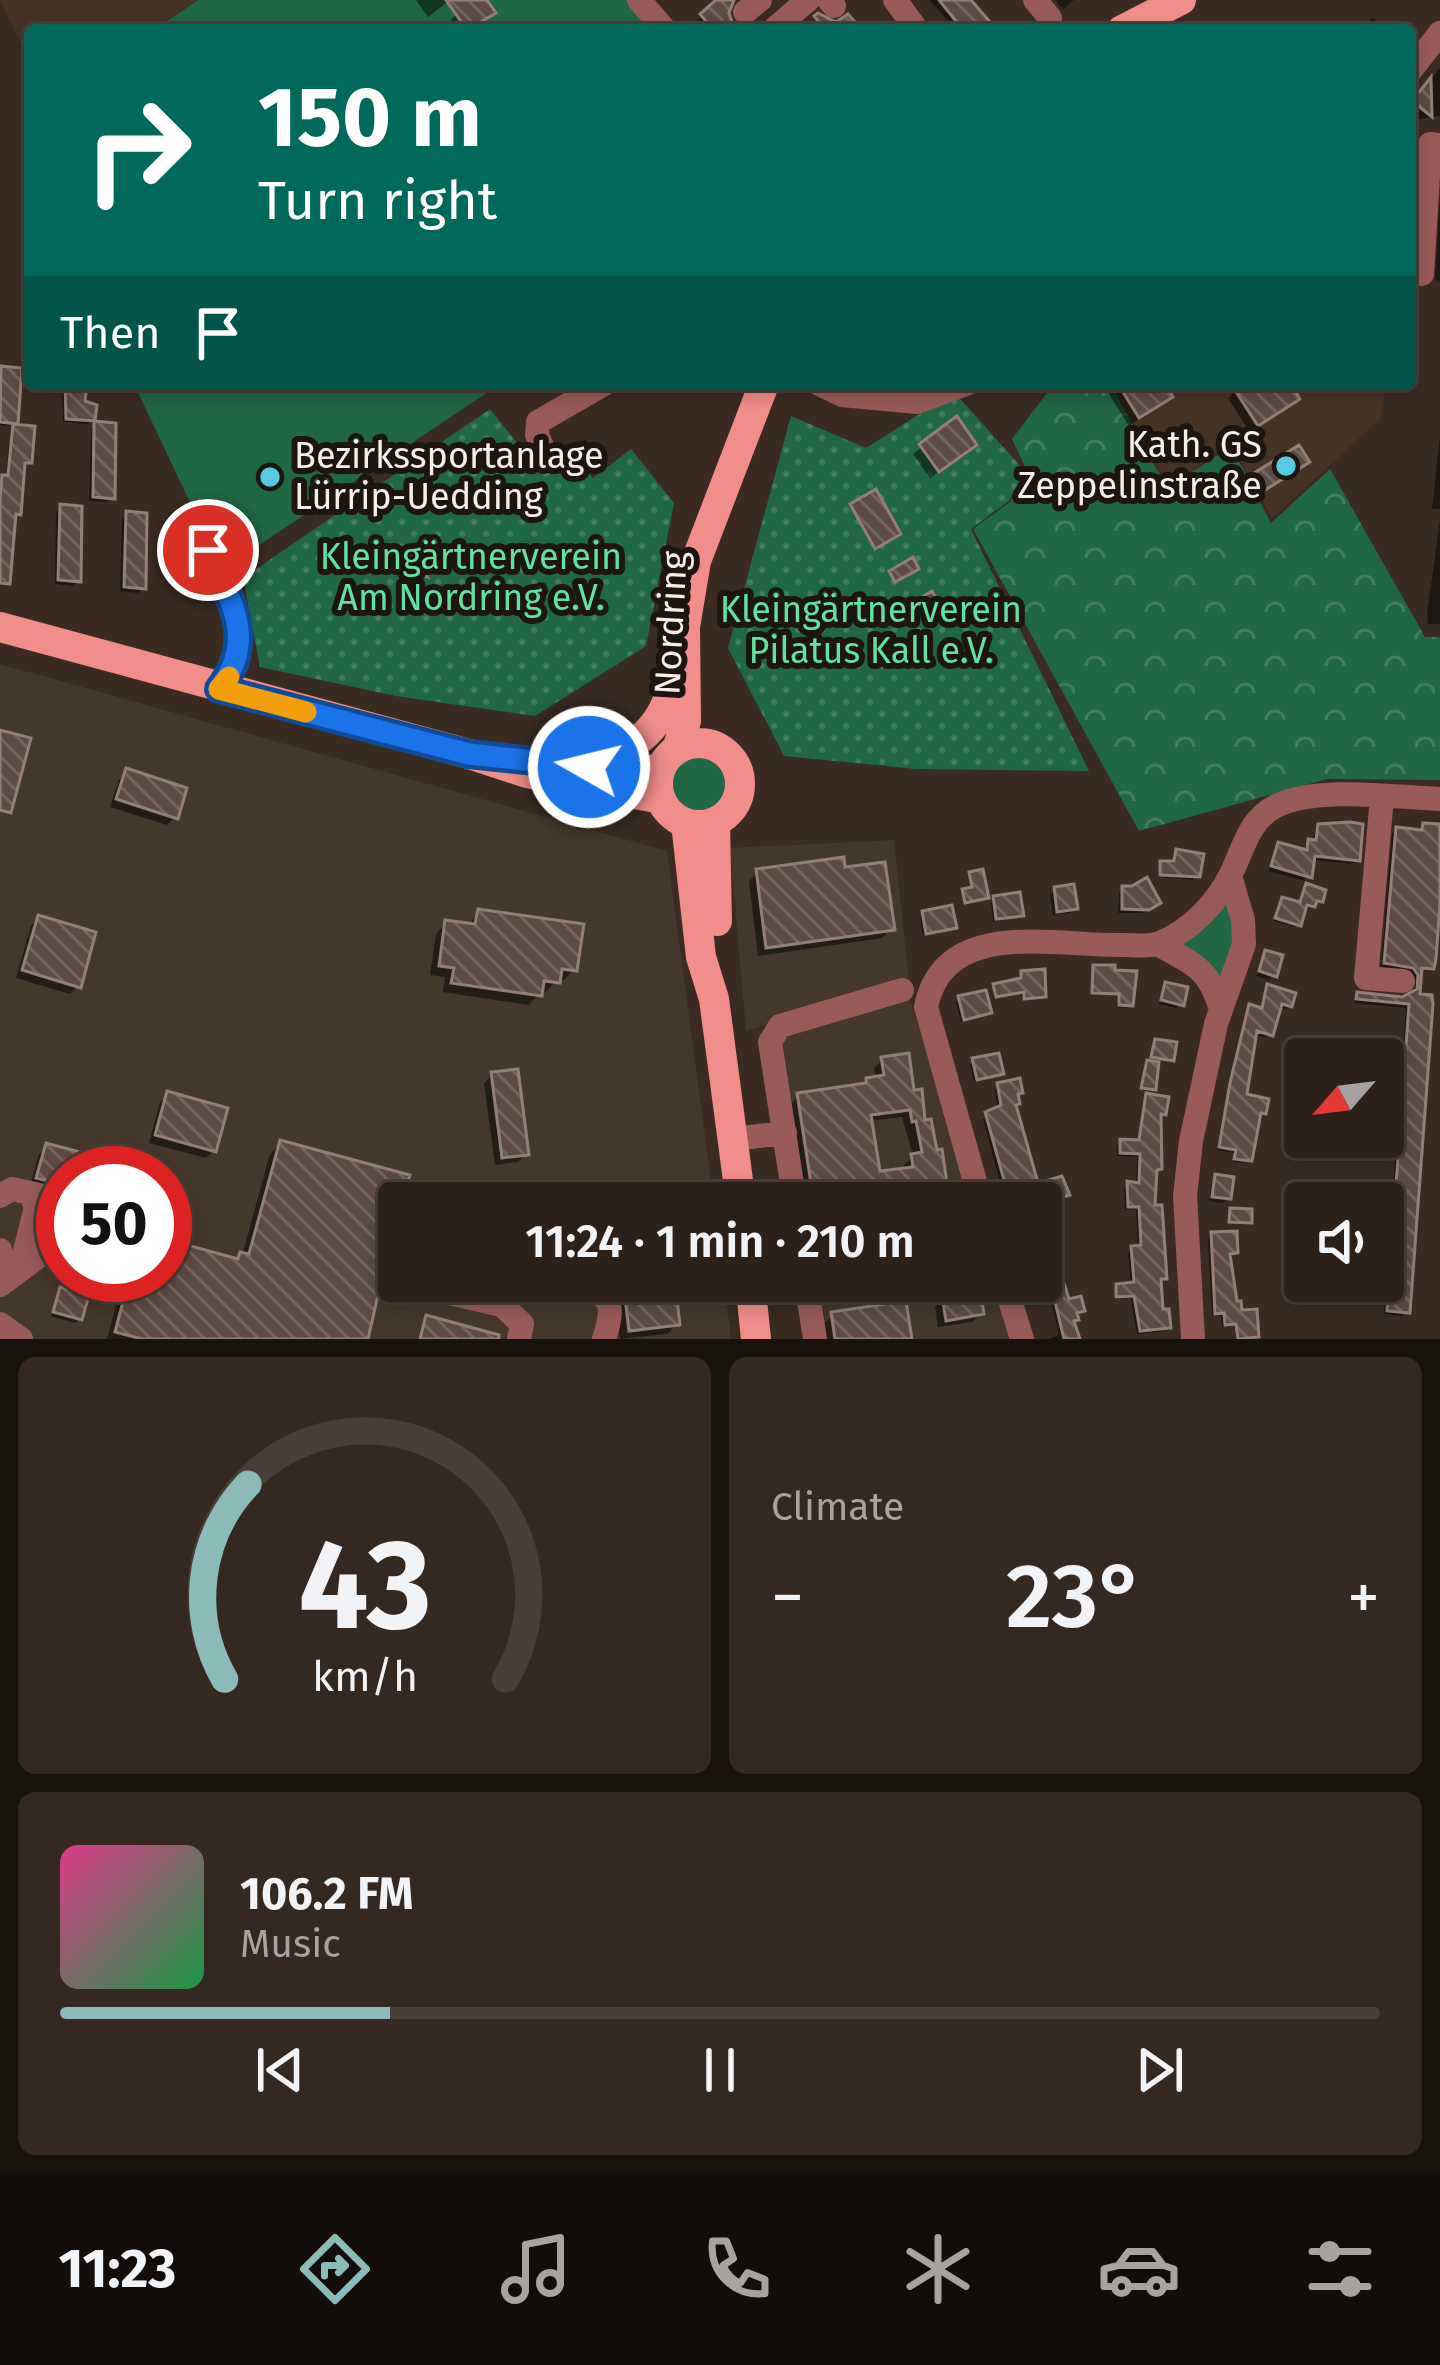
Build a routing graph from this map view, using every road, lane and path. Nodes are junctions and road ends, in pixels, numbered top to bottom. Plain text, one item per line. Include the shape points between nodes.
1 (639, 0) edge
2 (808, 0) edge
3 (1181, 0) edge
4 (660, 24) edge
5 (780, 24) edge
6 (1134, 24) edge
7 (1440, 33) edge
8 (1416, 63) edge
9 (1427, 139) edge
10 (1418, 255) edge
11 (594, 390) edge
12 (762, 390) edge
13 (832, 390) edge
14 (950, 390) edge
15 (544, 451) dead end
16 (717, 507) junction
17 (193, 515) dead end
18 (0, 627) edge
19 (685, 627) junction
20 (219, 689) junction
21 (469, 754) junction
22 (676, 765) junction
23 (589, 767) junction
24 (1382, 797) junction
25 (1440, 799) edge
26 (701, 822) junction
27 (1230, 876) junction
28 (1157, 944) junction
29 (1403, 981) dead end
30 (902, 990) dead end
31 (1221, 1009) junction
32 (785, 1133) junction
33 (733, 1139) junction
34 (738, 1182) edge
35 (792, 1182) edge
36 (975, 1182) edge
37 (0, 1196) edge
38 (0, 1250) edge
39 (10, 1276) edge
40 (489, 1302) edge
41 (610, 1302) edge
42 (752, 1302) edge
43 (809, 1302) edge
44 (1011, 1302) edge
45 (0, 1324) edge
46 (604, 1336) edge
47 (21, 1339) edge
48 (520, 1339) edge
49 (756, 1339) edge
50 (815, 1339) edge
51 (1022, 1339) edge
52 (1193, 1339) edge

1 - 4 street
2 - 5 street
3 - 6 main road
7 - 8 street
9 - 10 street
11 - 15 street via 538,422
12 - 16 main road, Nordring
13 - 14 street via 917,402
16 - 19 main road, Nordring via 696,561
16 - 22 main road, Nordring via 702,651
17 - 20 street via 229,592 240,640 237,664
18 - 20 main road
19 - 22 main road, Nordring via 686,721
19 - 23 main road via 658,722 638,743
20 - 21 main road
21 - 22 main road via 526,773
21 - 23 main road
22 - 23 main road
22 - 26 main road via 675,818
22 - 26 main road via 730,756 740,780 735,805
24 - 25 street
24 - 27 street via 1304,797 1272,808 1251,828
24 - 29 street via 1366,978
26 - 33 main road via 701,957
27 - 28 street via 1212,906
27 - 31 street via 1244,944
28 - 31 street via 1213,981
28 - 36 street via 998,944 943,968 926,1007
30 - 32 street via 780,1027 770,1042
31 - 52 street via 1185,1196
32 - 33 street
32 - 35 street
33 - 34 main road
37 - 39 street via 12,1189 48,1197 52,1210 43,1252
38 - 39 street
40 - 48 street via 522,1324
41 - 46 street
42 - 49 main road
43 - 50 street
44 - 51 street
45 - 47 street

